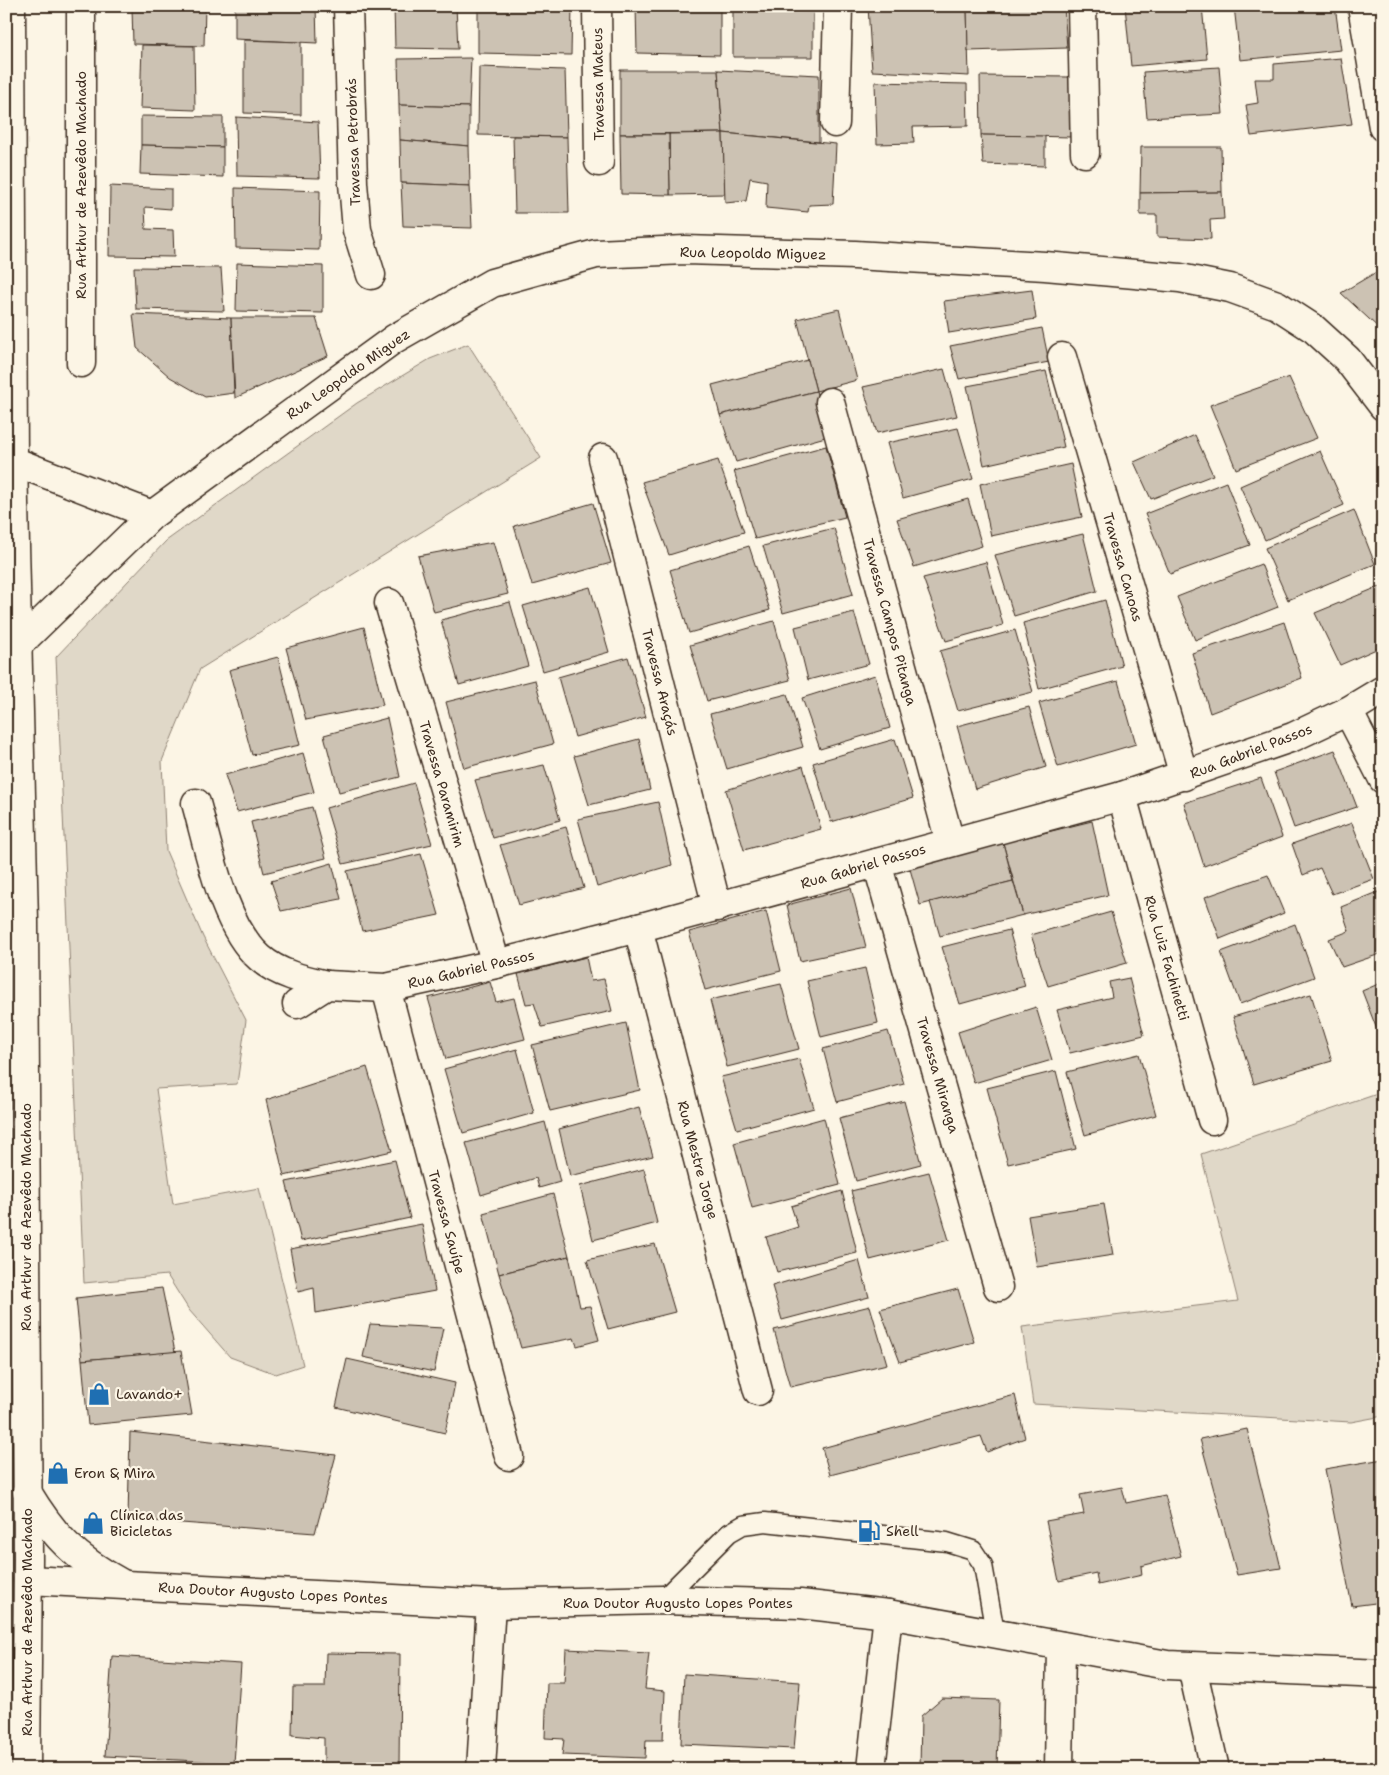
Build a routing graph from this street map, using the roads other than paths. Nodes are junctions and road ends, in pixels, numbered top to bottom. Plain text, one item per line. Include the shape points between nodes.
1 (11, 6) edge
2 (81, 6) edge
3 (348, 6) edge
4 (597, 6) edge
5 (838, 6) edge
6 (1082, 6) edge
7 (1362, 6) edge
8 (835, 123) dead end
9 (1383, 127) edge
10 (9, 138) edge
11 (1085, 153) dead end
12 (600, 162) dead end
13 (371, 275) dead end
14 (1062, 357) dead end
15 (81, 363) dead end
16 (830, 402) dead end
17 (1383, 406) edge
18 (603, 458) dead end
19 (13, 461) junction
20 (152, 515) junction
21 (389, 603) dead end
22 (18, 645) junction
23 (1383, 690) edge
24 (1348, 711) junction
25 (1184, 776) junction
26 (1383, 779) edge
27 (1122, 796) junction
28 (196, 803) dead end
29 (950, 842) junction
30 (877, 863) junction
31 (717, 907) junction
32 (638, 928) junction
33 (496, 964) junction
34 (327, 985) junction
35 (386, 988) junction
36 (296, 1004) dead end
37 (1212, 1120) dead end
38 (998, 1287) dead end
39 (758, 1391) dead end
40 (509, 1456) dead end
41 (27, 1492) junction
42 (28, 1580) junction
43 (126, 1585) junction
44 (662, 1600) junction
45 (491, 1604) junction
46 (888, 1614) junction
47 (995, 1632) junction
48 (1061, 1646) junction
49 (1192, 1667) junction
50 (1383, 1674) edge
51 (26, 1769) edge
52 (481, 1769) edge
53 (871, 1769) edge
54 (1059, 1769) edge
55 (1215, 1769) edge

1 - 10 street, Rua Arthur de Azevêdo Machado
2 - 15 street, Rua Arthur de Azevêdo Machado
3 - 13 street, Travessa Petrobrás via 357,230
4 - 12 street, Travessa Mateus
5 - 8 street
6 - 11 street
7 - 9 street
10 - 19 street, Rua Arthur de Azevêdo Machado
14 - 25 street, Travessa Canoas
16 - 29 street, Travessa Campos Pitanga
17 - 20 street, Rua Leopoldo Miguez via 1347,359 1314,329 1278,305 1230,288 1180,278 855,255 685,250 596,254 492,283 394,339
18 - 31 street, Travessa Araçás
19 - 20 street
19 - 22 street, Rua Arthur de Azevêdo Machado
20 - 22 street, Rua Leopoldo Miguez
21 - 33 street, Travessa Paramirim
22 - 41 street, Rua Arthur de Azevêdo Machado via 24,932
23 - 24 street, Rua Gabriel Passos
24 - 25 street, Rua Gabriel Passos via 1293,737
24 - 26 street
25 - 27 street, Rua Gabriel Passos
27 - 29 street, Rua Gabriel Passos
27 - 37 street, Rua Luiz Fachinetti
28 - 34 street, Rua Gabriel Passos via 225,903 237,928 260,958 297,978
29 - 30 street, Rua Gabriel Passos
30 - 31 street, Rua Gabriel Passos
30 - 38 street, Travessa Miranga
31 - 32 street, Rua Gabriel Passos
32 - 33 street, Rua Gabriel Passos
32 - 39 street, Rua Mestre Jorge
33 - 35 street, Rua Gabriel Passos
34 - 35 street, Rua Gabriel Passos
34 - 36 street
35 - 40 street, Travessa Sauípe
41 - 42 street, Rua Arthur de Azevêdo Machado
41 - 43 street via 56,1535 96,1569
42 - 43 street, Rua Doutor Augusto Lopes Pontes
42 - 51 street, Rua Arthur de Azevêdo Machado
43 - 45 street, Rua Doutor Augusto Lopes Pontes
44 - 45 street, Rua Doutor Augusto Lopes Pontes
44 - 46 street, Rua Doutor Augusto Lopes Pontes via 800,1604
44 - 47 lane via 728,1533 743,1525 765,1522 946,1542 973,1550 983,1565
45 - 52 street
46 - 47 street, Rua Doutor Augusto Lopes Pontes
46 - 53 street
47 - 48 street, Rua Doutor Augusto Lopes Pontes
48 - 49 street, Rua Doutor Augusto Lopes Pontes via 1144,1662
48 - 54 street
49 - 50 street, Rua Doutor Augusto Lopes Pontes
49 - 55 street

